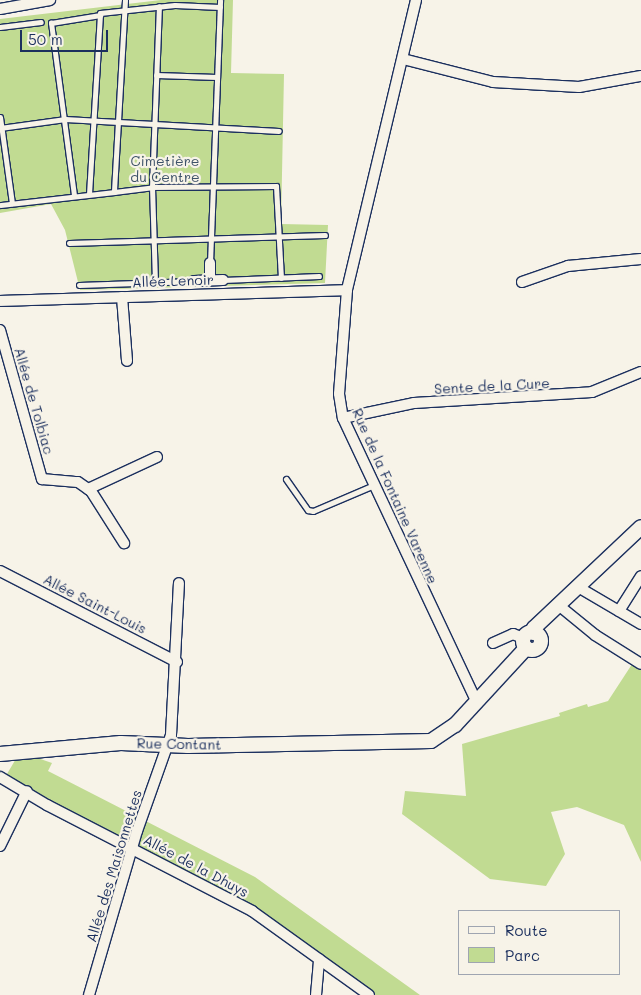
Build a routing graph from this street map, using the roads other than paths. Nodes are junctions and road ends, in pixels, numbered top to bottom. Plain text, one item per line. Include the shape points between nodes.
1 (50, 0) edge
2 (125, 0) edge
3 (220, 0) edge
4 (416, 0) edge
5 (159, 6) junction
6 (220, 6) junction
7 (0, 9) edge
8 (125, 10) junction
9 (100, 16) junction
10 (40, 22) dead end
11 (0, 27) edge
12 (403, 59) junction
13 (156, 75) junction
14 (641, 76) edge
15 (217, 77) junction
16 (0, 117) edge
17 (64, 119) junction
18 (94, 122) junction
19 (119, 123) junction
20 (154, 126) junction
21 (1, 128) edge
22 (215, 128) junction
23 (280, 131) dead end
24 (152, 187) junction
25 (212, 187) junction
26 (114, 192) junction
27 (89, 194) junction
28 (74, 195) junction
29 (12, 203) junction
30 (0, 205) edge
31 (325, 235) dead end
32 (279, 236) junction
33 (211, 239) junction
34 (153, 241) junction
35 (69, 243) dead end
36 (641, 260) edge
37 (210, 263) joint
38 (318, 276) dead end
39 (281, 278) junction
40 (194, 280) joint
41 (210, 280) junction
42 (223, 280) joint
43 (155, 282) junction
44 (522, 282) dead end
45 (79, 285) dead end
46 (347, 290) junction
47 (122, 297) junction
48 (0, 300) edge
49 (0, 330) edge
50 (127, 361) dead end
51 (641, 372) edge
52 (343, 418) junction
53 (157, 457) dead end
54 (286, 479) dead end
55 (374, 485) junction
56 (88, 489) junction
57 (641, 527) edge
58 (124, 543) dead end
59 (0, 571) edge
60 (641, 576) edge
61 (179, 584) dead end
62 (584, 591) junction
63 (562, 608) junction
64 (619, 611) junction
65 (641, 624) edge
66 (531, 639) junction
67 (494, 643) dead end
68 (177, 662) junction
69 (641, 664) edge
70 (506, 671) junction
71 (476, 701) junction
72 (359, 744) junction
73 (168, 745) junction
74 (0, 754) edge
75 (0, 777) edge
76 (27, 791) junction
77 (0, 846) edge
78 (132, 848) junction
79 (319, 958) junction
80 (89, 995) edge
81 (316, 995) edge
82 (369, 995) edge

1 - 7 street
2 - 8 lane
3 - 6 lane
4 - 12 street, Rue de la Fontaine Varenne
5 - 6 lane
5 - 8 lane
5 - 13 lane
6 - 15 lane
8 - 9 lane
8 - 19 lane
9 - 17 lane via 51,23
9 - 18 lane
10 - 11 lane
12 - 14 street via 493,82 579,87
12 - 46 street, Rue de la Fontaine Varenne
13 - 15 lane
13 - 20 lane
15 - 22 lane
16 - 21 lane
17 - 18 lane
17 - 21 lane
17 - 28 lane
18 - 19 lane
18 - 27 lane
19 - 20 lane
19 - 26 lane
20 - 22 lane
20 - 24 lane
21 - 29 lane
22 - 23 lane
22 - 25 lane
24 - 25 lane
24 - 26 lane
24 - 34 lane
25 - 32 lane via 276,186
25 - 33 lane
26 - 27 lane
27 - 28 lane
28 - 29 lane
29 - 30 lane
31 - 32 lane
32 - 33 lane
32 - 39 lane
33 - 34 lane
33 - 37 lane
34 - 35 lane
34 - 43 lane
36 - 44 street via 568,266
37 - 41 street
38 - 39 lane
39 - 42 lane
40 - 41 street
40 - 43 lane
41 - 42 street
43 - 45 lane
46 - 47 street, Allée Lenoir
46 - 52 street, Rue de la Fontaine Varenne via 339,394
47 - 48 street, Allée Lenoir
47 - 50 street
49 - 56 street, Allée de Tolbiac via 42,479 78,482
51 - 52 street, Sente de la Cure via 592,392 414,403
52 - 55 street, Rue de la Fontaine Varenne
53 - 56 street
54 - 55 lane via 312,511
55 - 71 street, Rue de la Fontaine Varenne
56 - 58 street via 103,506
57 - 62 main road, Rue Contant
59 - 68 street, Allée Saint-Louis
60 - 64 street
61 - 68 street, Allée des Maisonnettes
62 - 63 main road, Rue Contant
62 - 64 street
62 - 66 main road, Rue Contant via 534,628
63 - 66 main road, Rue Contant
63 - 69 street via 595,635
64 - 65 street
66 - 67 street via 513,634
66 - 70 main road, Rue Contant
68 - 73 street, Allée des Maisonnettes
70 - 71 main road, Rue Contant
70 - 72 main road, Rue Contant via 496,690 458,734 444,743 413,750
71 - 72 main road, Rue Contant via 456,725 431,741
72 - 73 main road, Rue Contant
73 - 74 main road, Rue Contant via 121,743
73 - 78 street, Allée des Maisonnettes
75 - 76 street, Allée de la Dhuys
76 - 77 street
76 - 78 street, Allée de la Dhuys via 47,805
78 - 79 street, Allée de la Dhuys via 252,912
78 - 80 street, Allée des Maisonnettes
79 - 81 street
79 - 82 street, Allée de la Dhuys

